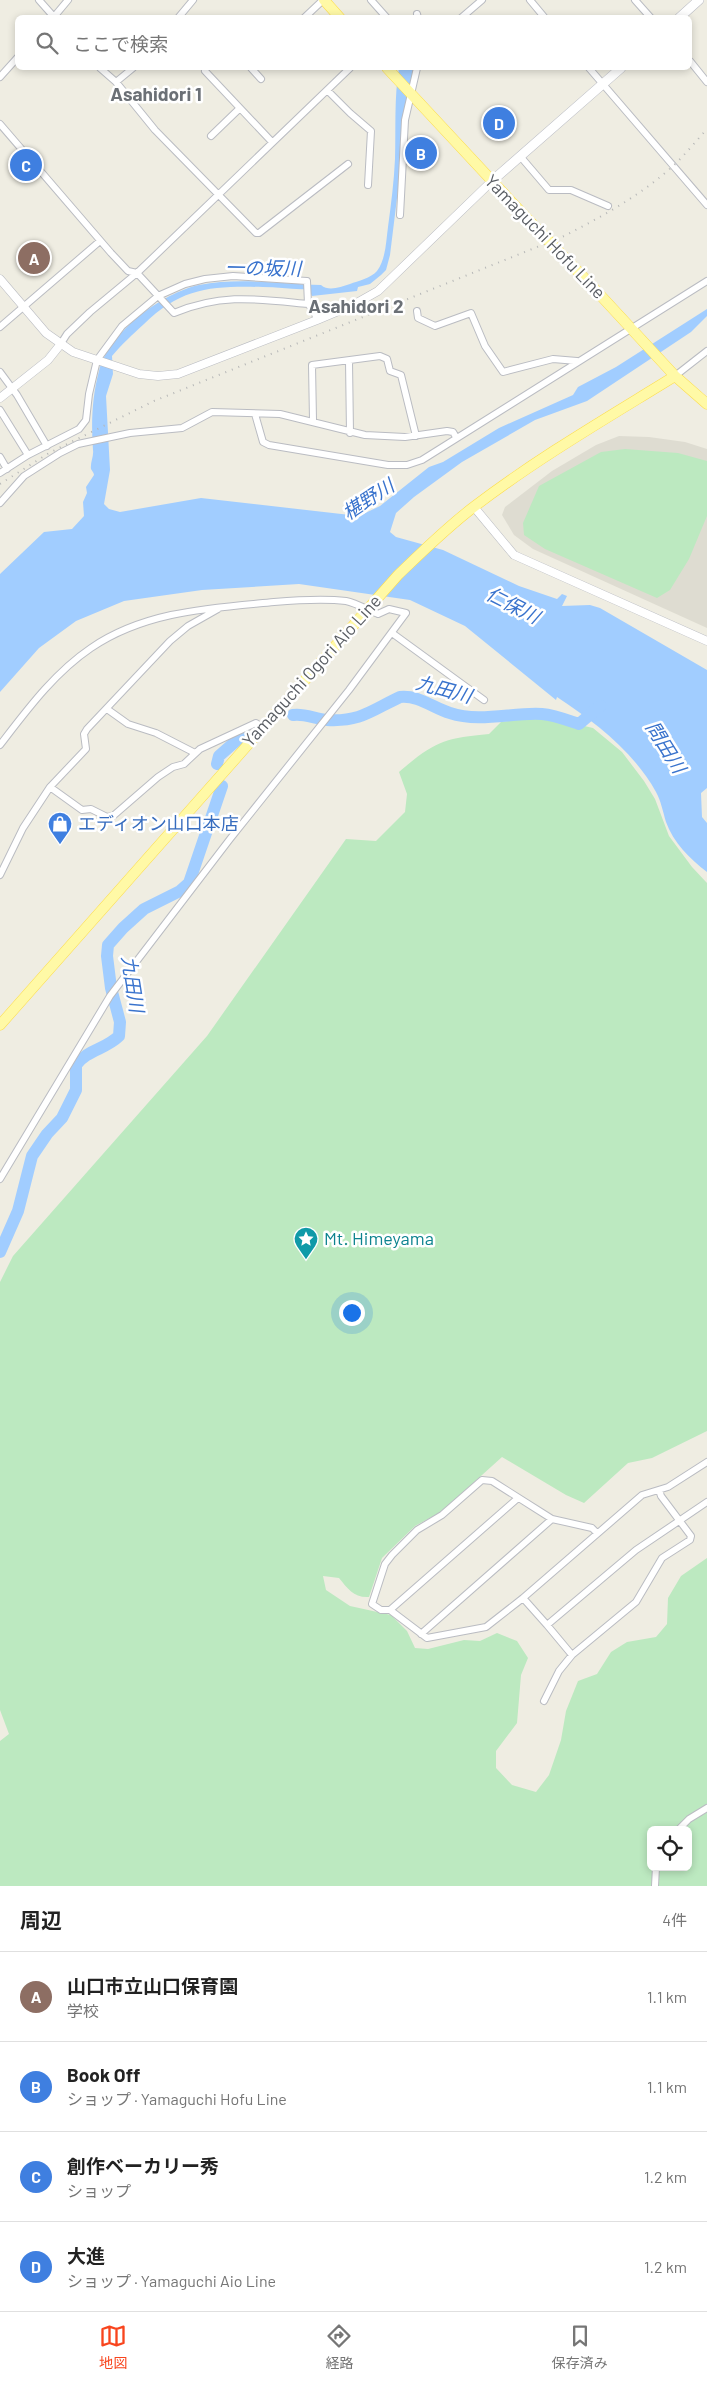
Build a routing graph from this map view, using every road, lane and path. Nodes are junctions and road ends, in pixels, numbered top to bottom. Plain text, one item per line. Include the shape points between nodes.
1 (38, 0) edge
2 (68, 0) edge
3 (193, 0) edge
4 (323, 0) edge
5 (371, 0) edge
6 (482, 0) edge
7 (530, 0) edge
8 (635, 0) edge
9 (699, 0) edge
10 (51, 15) edge
11 (55, 15) edge
12 (180, 15) edge
13 (307, 15) edge
14 (337, 15) edge
15 (384, 15) edge
16 (464, 15) edge
17 (542, 15) edge
18 (648, 15) edge
19 (682, 15) edge
20 (15, 60) edge
21 (692, 63) edge
22 (102, 70) edge
23 (131, 70) edge
24 (254, 70) edge
25 (348, 70) edge
26 (389, 70) edge
27 (416, 70) edge
28 (591, 70) edge
29 (619, 70) edge
30 (205, 71) dead end
31 (0, 76) edge
32 (261, 79) dead end
33 (116, 82) junction
34 (707, 82) edge
35 (603, 83) junction
36 (328, 90) junction
37 (411, 92) junction
38 (239, 109) junction
39 (0, 124) edge
40 (211, 136) dead end
41 (272, 142) junction
42 (520, 156) junction
43 (348, 164) dead end
44 (492, 181) junction
45 (368, 185) dead end
46 (218, 194) junction
47 (707, 205) edge
48 (608, 206) dead end
49 (400, 215) dead end
50 (100, 241) junction
51 (136, 273) junction
52 (0, 279) edge
53 (707, 281) edge
54 (159, 297) junction
55 (308, 304) junction
56 (24, 307) junction
57 (417, 310) dead end
58 (317, 320) junction
59 (0, 327) edge
60 (634, 331) junction
61 (60, 345) junction
62 (707, 351) edge
63 (98, 360) junction
64 (349, 361) junction
65 (577, 361) junction
66 (0, 372) edge
67 (675, 376) junction
68 (12, 388) junction
69 (0, 398) edge
70 (707, 404) edge
71 (0, 410) edge
72 (255, 414) junction
73 (313, 420) junction
74 (79, 429) junction
75 (350, 432) junction
76 (416, 436) junction
77 (456, 437) junction
78 (86, 441) junction
79 (47, 446) junction
80 (28, 455) junction
81 (0, 457) edge
82 (7, 468) junction
83 (0, 473) edge
84 (0, 503) edge
85 (474, 507) junction
86 (222, 607) junction
87 (369, 608) junction
88 (392, 633) junction
89 (707, 641) edge
90 (484, 700) dead end
91 (108, 709) junction
92 (262, 727) junction
93 (0, 745) edge
94 (195, 753) junction
95 (50, 787) junction
96 (0, 875) edge
97 (0, 1025) edge
98 (0, 1179) edge
99 (707, 1462) edge
100 (659, 1490) junction
101 (518, 1498) junction
102 (707, 1502) edge
103 (552, 1519) junction
104 (679, 1519) junction
105 (596, 1532) junction
106 (523, 1598) junction
107 (390, 1610) junction
108 (547, 1625) junction
109 (421, 1634) junction
110 (572, 1655) junction
111 (544, 1701) dead end
112 (707, 1808) edge
113 (682, 1826) edge
114 (656, 1871) edge
115 (655, 1886) edge

1 - 10 street
2 - 11 street
3 - 12 street
4 - 13 street
4 - 14 main road
5 - 15 street
6 - 16 street
7 - 17 street
8 - 18 street
9 - 19 main road
20 - 31 street
21 - 34 street
22 - 33 street
23 - 33 street
24 - 32 street
25 - 36 street
26 - 37 main road, Yamaguchi Hofu Line
27 - 37 street
28 - 35 street
29 - 35 main road
30 - 38 street
33 - 46 street via 155,130
35 - 42 main road
35 - 47 street
36 - 41 street
36 - 45 street via 371,131
37 - 44 main road, Yamaguchi Hofu Line
37 - 49 street via 405,120
38 - 40 street
38 - 41 street
39 - 50 street
41 - 46 street
42 - 44 main road
42 - 48 street via 549,190 571,190
43 - 46 street via 259,233
44 - 58 street via 378,291
44 - 60 main road, Yamaguchi Hofu Line, bridge
46 - 51 street
50 - 51 street via 128,271
50 - 56 street
51 - 54 street
51 - 61 street via 90,312
52 - 56 street
53 - 60 street
54 - 55 street via 174,313 213,300 239,298
54 - 55 street via 184,284 233,276 307,281
54 - 63 street via 122,326
55 - 58 street
56 - 59 street
56 - 61 street
57 - 65 street via 418,318 436,326 471,313 485,346 503,372 553,359
58 - 63 street via 178,374 158,376 122,369
60 - 65 street
60 - 67 main road, Yamaguchi Hofu Line
61 - 63 street
61 - 68 street via 48,360
62 - 67 street
63 - 74 street via 86,420
64 - 73 street via 312,365
64 - 75 street
64 - 76 street via 380,356 387,359 390,371 401,375
65 - 77 street
66 - 68 street
67 - 70 main road, Yamaguchi Hofu Line
67 - 85 main road, Yamaguchi Ogori Aio Line via 541,460
68 - 69 street
68 - 79 street
71 - 80 street
72 - 73 street via 280,414
72 - 77 street via 263,442 269,445 388,465 407,465 422,460
72 - 78 street via 212,412 182,428
73 - 75 street
74 - 78 street
74 - 79 street
75 - 76 street via 391,437
76 - 77 street via 447,431
78 - 84 street via 24,476
79 - 80 street
80 - 82 street
81 - 82 street
82 - 83 street
85 - 87 main road, Yamaguchi Ogori Aio Line via 398,575
85 - 89 street via 514,555
86 - 87 street via 290,600 332,600
86 - 91 street via 188,626 170,641
86 - 93 street via 150,620 91,648 42,692
87 - 88 street via 378,614 390,609 406,613
87 - 92 main road, Yamaguchi Ogori Aio Line
88 - 90 street
88 - 98 street via 110,996
91 - 94 street via 128,724 156,733
91 - 95 street via 84,734 86,750
92 - 94 street via 256,723 248,725
92 - 97 main road, Yamaguchi Ogori Aio Line
94 - 95 street via 184,764 158,777 113,816 108,817 91,808 82,810
95 - 96 street via 23,828
99 - 100 street
100 - 104 street
100 - 105 street via 642,1495
101 - 103 street
101 - 107 street
101 - 107 street via 492,1481 482,1480 442,1515 417,1530 385,1564 372,1604 381,1610
102 - 104 street
103 - 105 street via 592,1528
103 - 109 street
104 - 108 street via 636,1550
104 - 110 street via 691,1536 690,1540 662,1558 636,1602
105 - 106 street
106 - 108 street
106 - 109 street via 486,1627 433,1638
107 - 109 street
108 - 110 street
110 - 111 street
112 - 113 street
114 - 115 street

